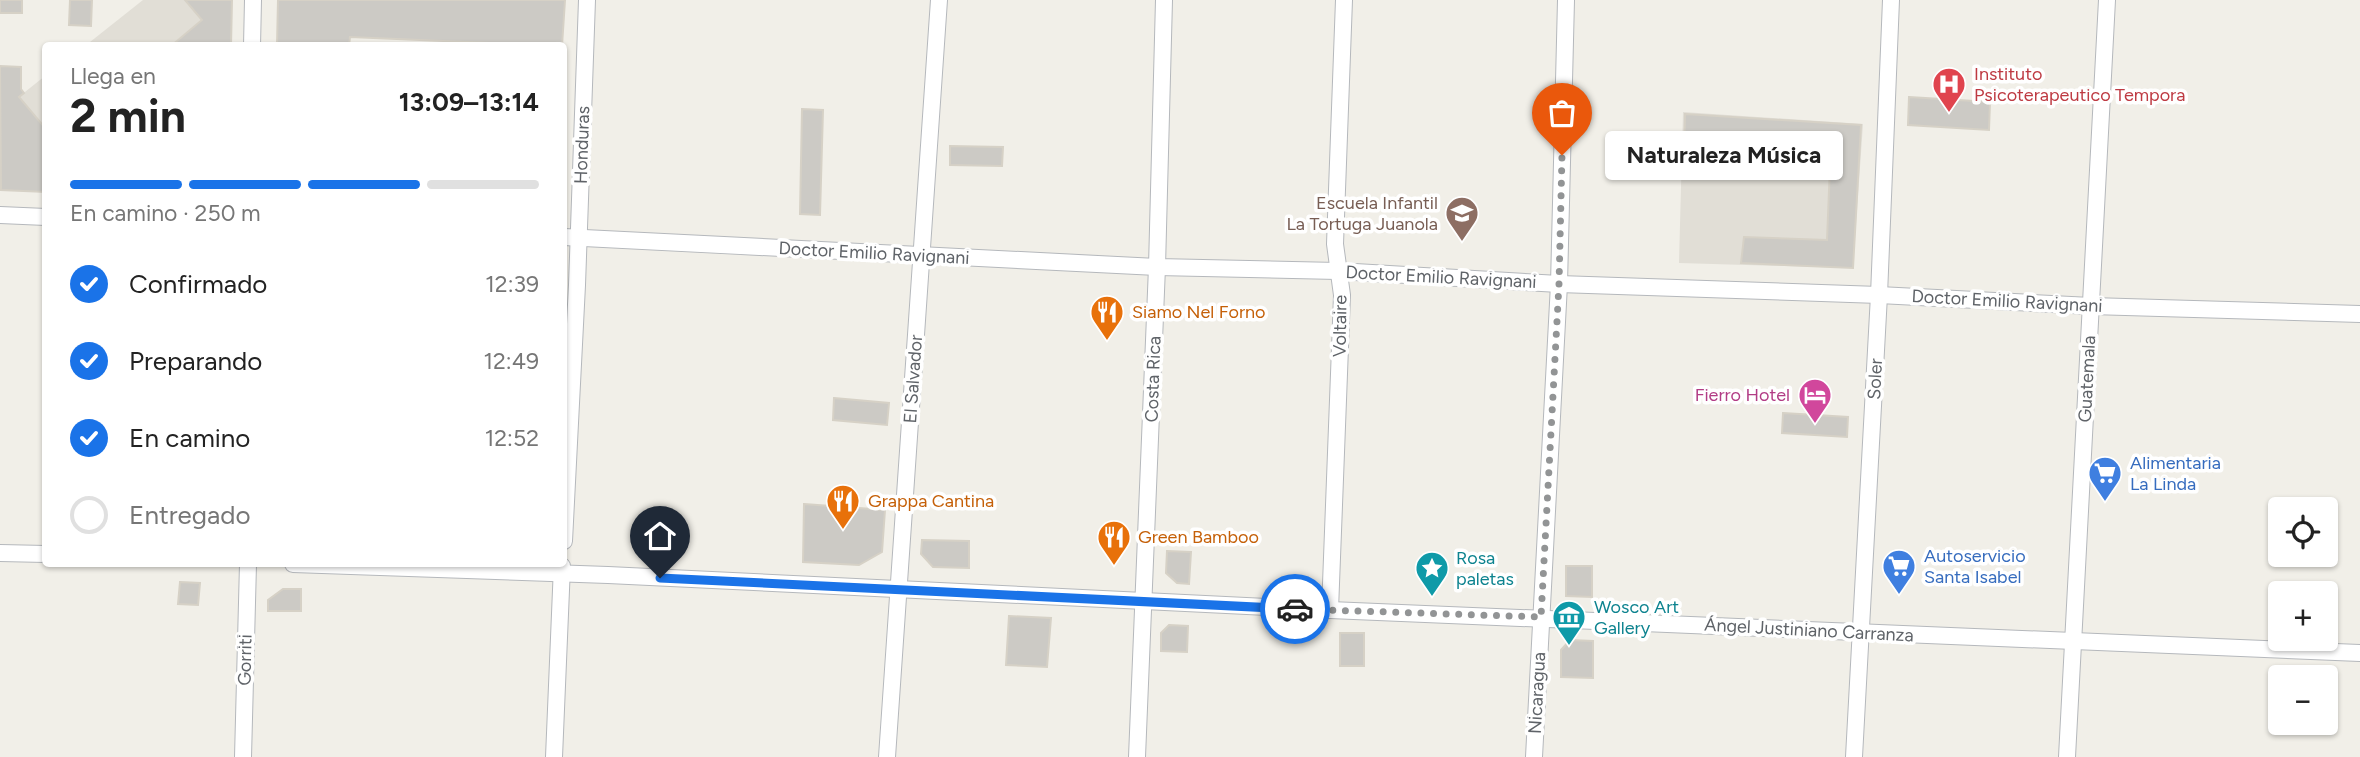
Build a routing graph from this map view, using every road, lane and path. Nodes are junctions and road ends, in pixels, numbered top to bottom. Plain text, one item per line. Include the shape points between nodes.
1 (253, 0) edge
2 (587, 0) edge
3 (939, 0) edge
4 (1164, 0) edge
5 (1344, 0) edge
6 (1566, 0) edge
7 (1891, 0) edge
8 (2107, 0) edge
9 (253, 42) edge
10 (0, 215) edge
11 (42, 216) edge
12 (571, 238) edge
13 (922, 255) junction
14 (1157, 267) junction
15 (1338, 271) junction
16 (1559, 284) junction
17 (1879, 295) junction
18 (2091, 306) junction
19 (2360, 314) edge
20 (567, 411) edge
21 (0, 553) edge
22 (42, 554) edge
23 (247, 567) edge
24 (454, 567) edge
25 (562, 569) edge
26 (897, 591) junction
27 (1143, 600) junction
28 (1330, 610) junction
29 (1541, 617) junction
30 (1861, 632) junction
31 (2074, 640) junction
32 (2360, 653) edge
33 (243, 757) edge
34 (554, 757) edge
35 (887, 757) edge
36 (1137, 757) edge
37 (1534, 757) edge
38 (1854, 757) edge
39 (2067, 757) edge

1 - 9 street
2 - 12 street, Honduras
3 - 13 street, El Salvador
4 - 14 street, Costa Rica
5 - 15 street, Voltaire via 1335,244
6 - 16 street, Nicaragua
7 - 17 street, Soler
8 - 18 street, Guatemala
10 - 11 street
12 - 13 street, Doctor Emilio Ravignani
12 - 20 street, Honduras
13 - 14 street, Doctor Emilio Ravignani
13 - 26 street, El Salvador
14 - 15 street, Doctor Emilio Ravignani
14 - 27 street, Costa Rica
15 - 16 street, Doctor Emilio Ravignani
15 - 28 street, Voltaire via 1342,295
16 - 17 street, Doctor Emilio Ravignani
16 - 29 street, Nicaragua
17 - 18 street, Doctor Emilio Ravignani
17 - 30 street, Soler
18 - 19 street, Doctor Emilio Ravignani
18 - 31 street, Guatemala
21 - 22 street
23 - 33 street, Gorriti
24 - 25 street, Ángel Justiniano Carranza
25 - 26 street, Ángel Justiniano Carranza
25 - 34 street
26 - 27 street, Ángel Justiniano Carranza
26 - 35 street, El Salvador
27 - 28 street, Ángel Justiniano Carranza
27 - 36 street, Costa Rica
28 - 29 street, Ángel Justiniano Carranza
29 - 30 street, Ángel Justiniano Carranza
29 - 37 street, Nicaragua
30 - 31 street, Ángel Justiniano Carranza
30 - 38 street, Soler
31 - 32 street, Ángel Justiniano Carranza
31 - 39 street, Guatemala

